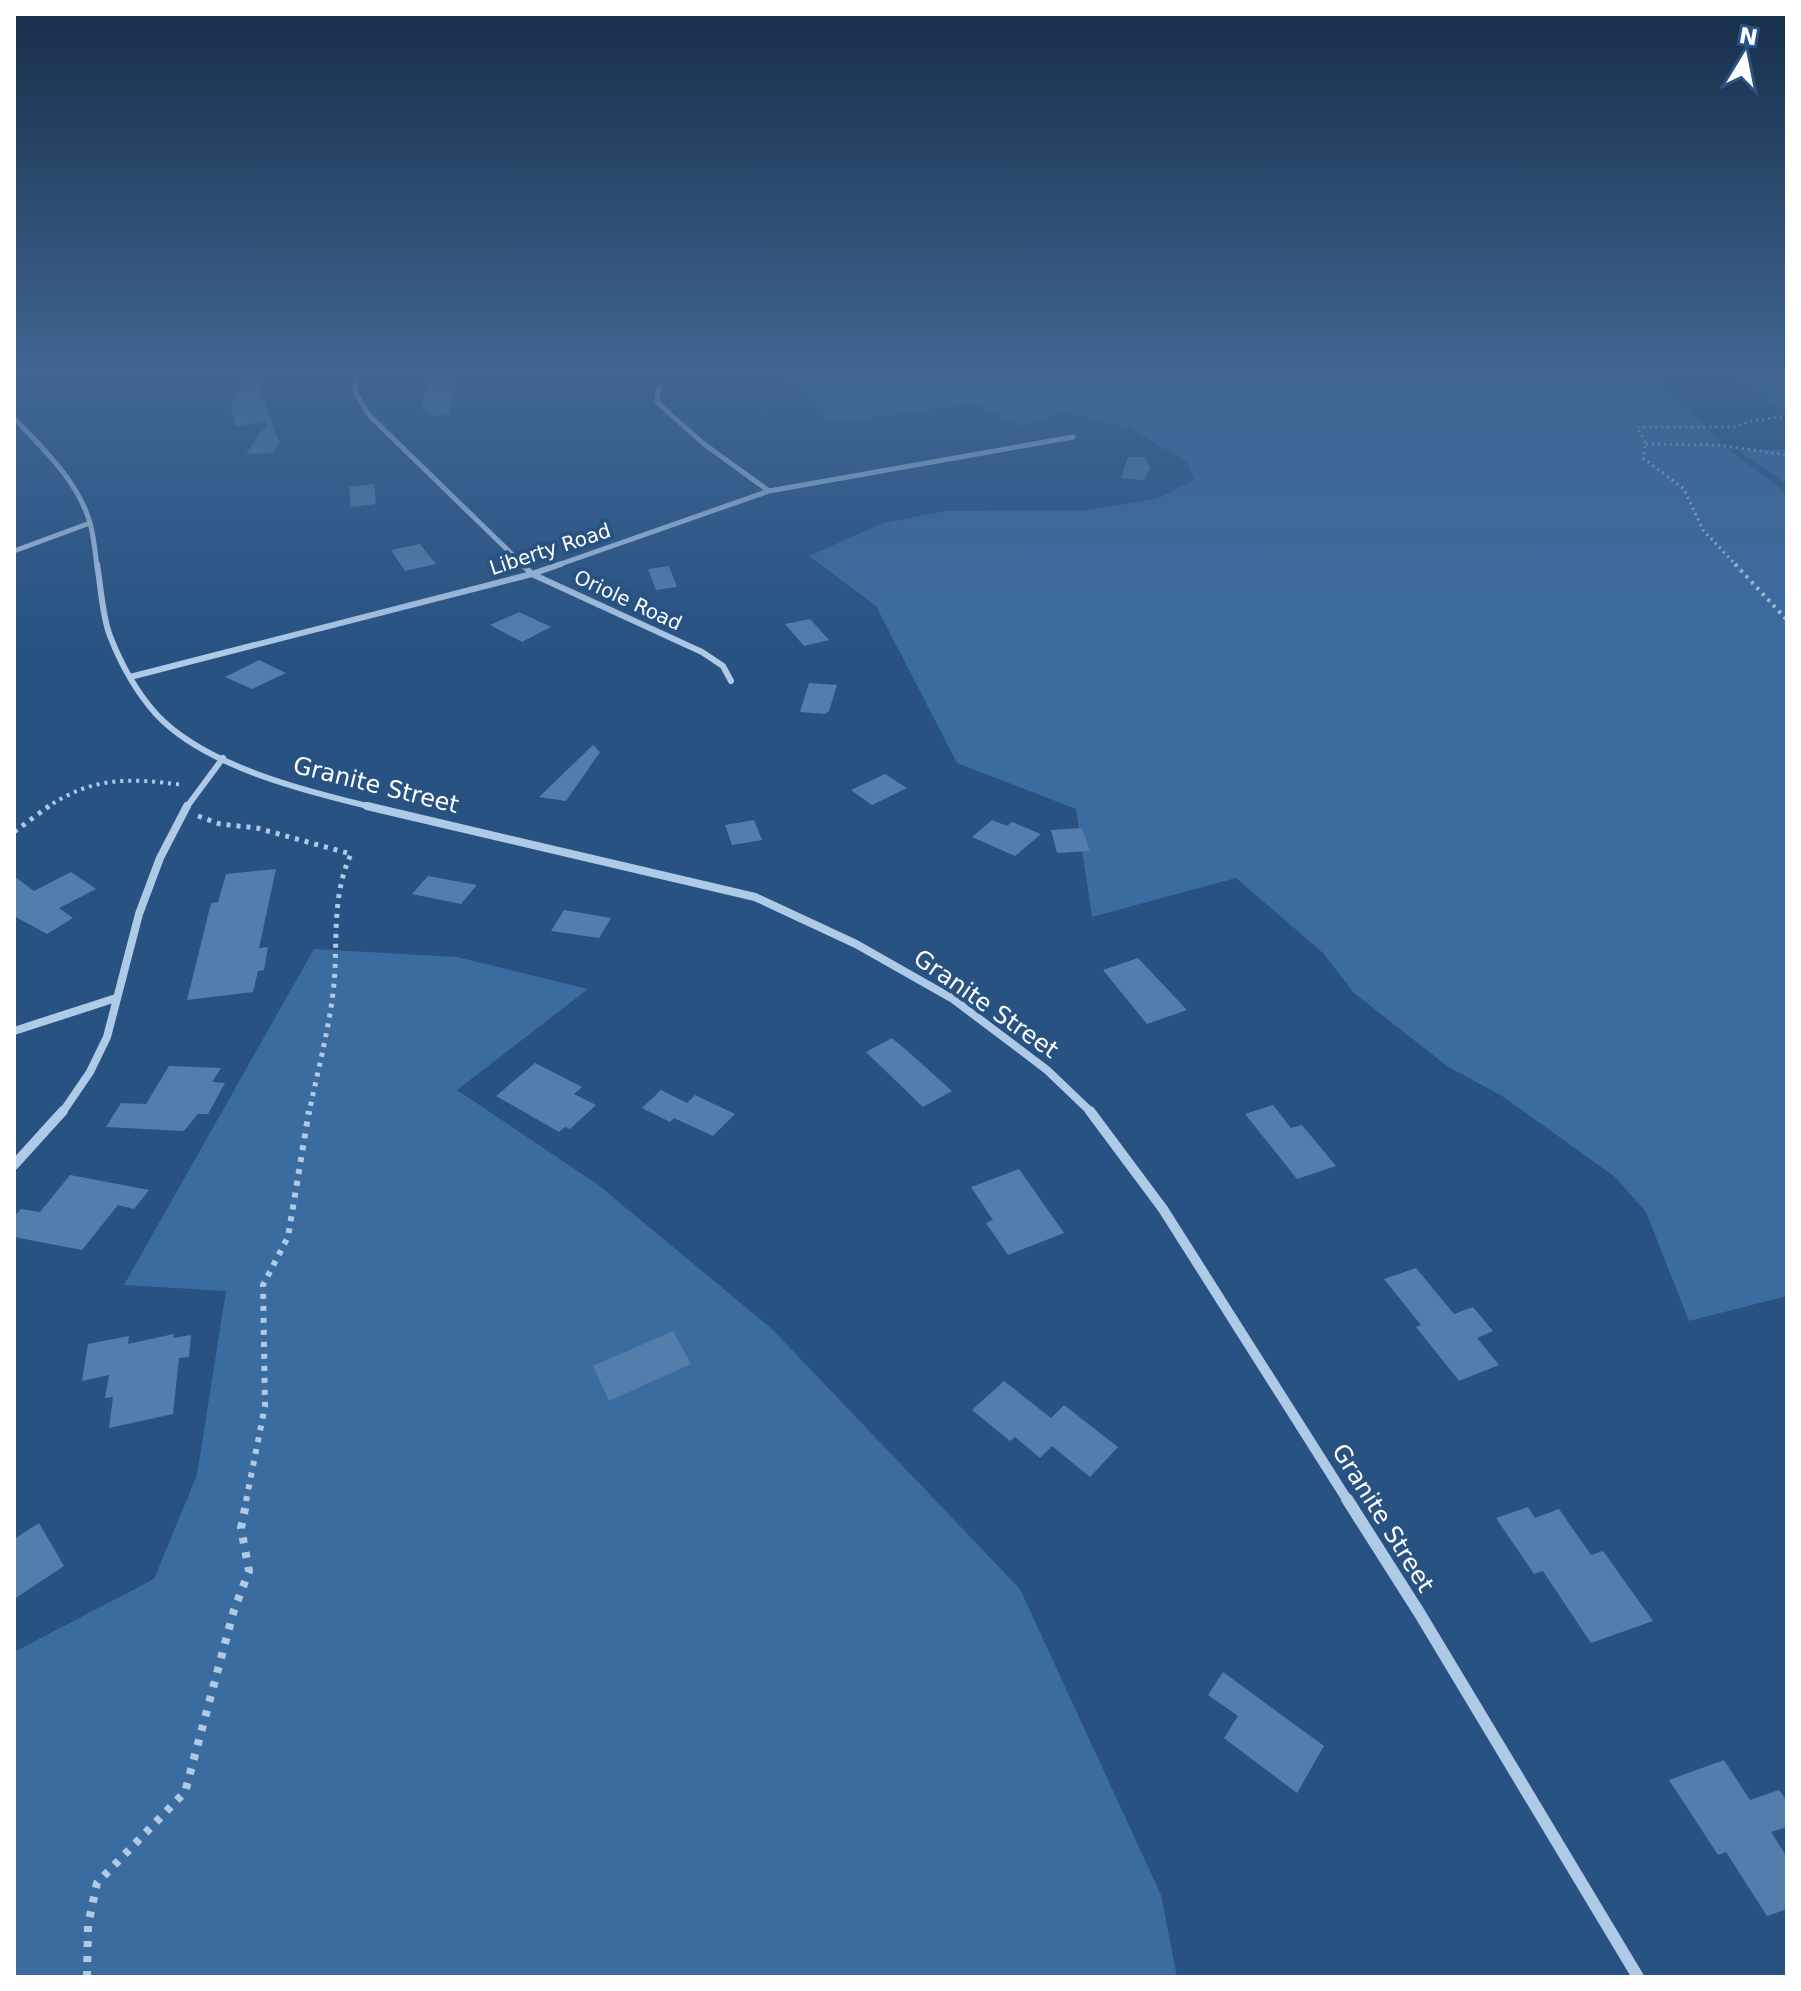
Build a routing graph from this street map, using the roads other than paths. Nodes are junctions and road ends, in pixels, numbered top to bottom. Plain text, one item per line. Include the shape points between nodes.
1 (59, 467) edge
2 (422, 467) edge
3 (736, 467) edge
4 (904, 467) edge
5 (769, 491) junction
6 (90, 523) junction
7 (14, 551) edge
8 (532, 574) junction
9 (130, 677) junction
10 (731, 681) dead end
11 (223, 758) junction
12 (116, 998) junction
13 (14, 1031) edge
14 (14, 1165) edge
15 (1638, 1977) edge

1 - 6 street, Granite Street
2 - 8 street, Oriole Road
3 - 5 street
4 - 5 street, Liberty Road
5 - 8 street, Liberty Road
6 - 7 street
6 - 9 street, Granite Street via 109,634
8 - 9 street, Liberty Road
8 - 10 street, Oriole Road via 702,652 723,666
9 - 11 street, Granite Street via 159,717
11 - 12 street via 165,844
11 - 15 street, Granite Street via 348,801 741,892 912,974 1047,1070 1089,1110 1163,1209 1420,1614
12 - 13 street
12 - 14 street via 107,1037 80,1088

